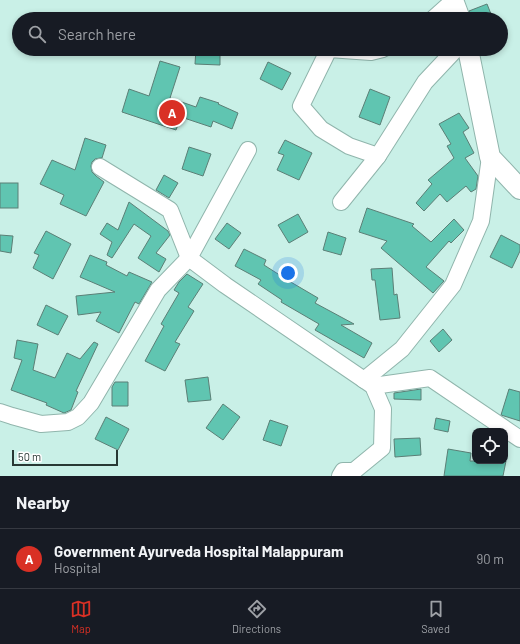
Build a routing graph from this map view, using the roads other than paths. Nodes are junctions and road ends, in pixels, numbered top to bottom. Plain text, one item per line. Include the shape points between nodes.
1 (453, 0) edge
2 (440, 12) edge
3 (457, 12) edge
4 (326, 56) edge
5 (449, 56) edge
6 (469, 56) edge
7 (248, 150) dead end
8 (378, 156) junction
9 (490, 157) junction
10 (100, 167) dead end
11 (520, 190) edge
12 (341, 202) dead end
13 (189, 258) junction
14 (369, 383) junction
15 (0, 412) edge
16 (520, 439) edge
17 (340, 476) edge

1 - 2 street
1 - 3 street
4 - 8 street via 301,106 322,128 349,146
5 - 8 street via 425,82
6 - 9 street
7 - 13 street
8 - 12 street
9 - 11 street
9 - 14 street via 481,221 453,285 402,349
10 - 13 street via 170,210
13 - 14 street via 224,285
13 - 15 street via 158,290 91,403 78,417 68,422 41,424
14 - 16 street via 430,378
14 - 17 street via 383,409 382,448 354,471 343,471

